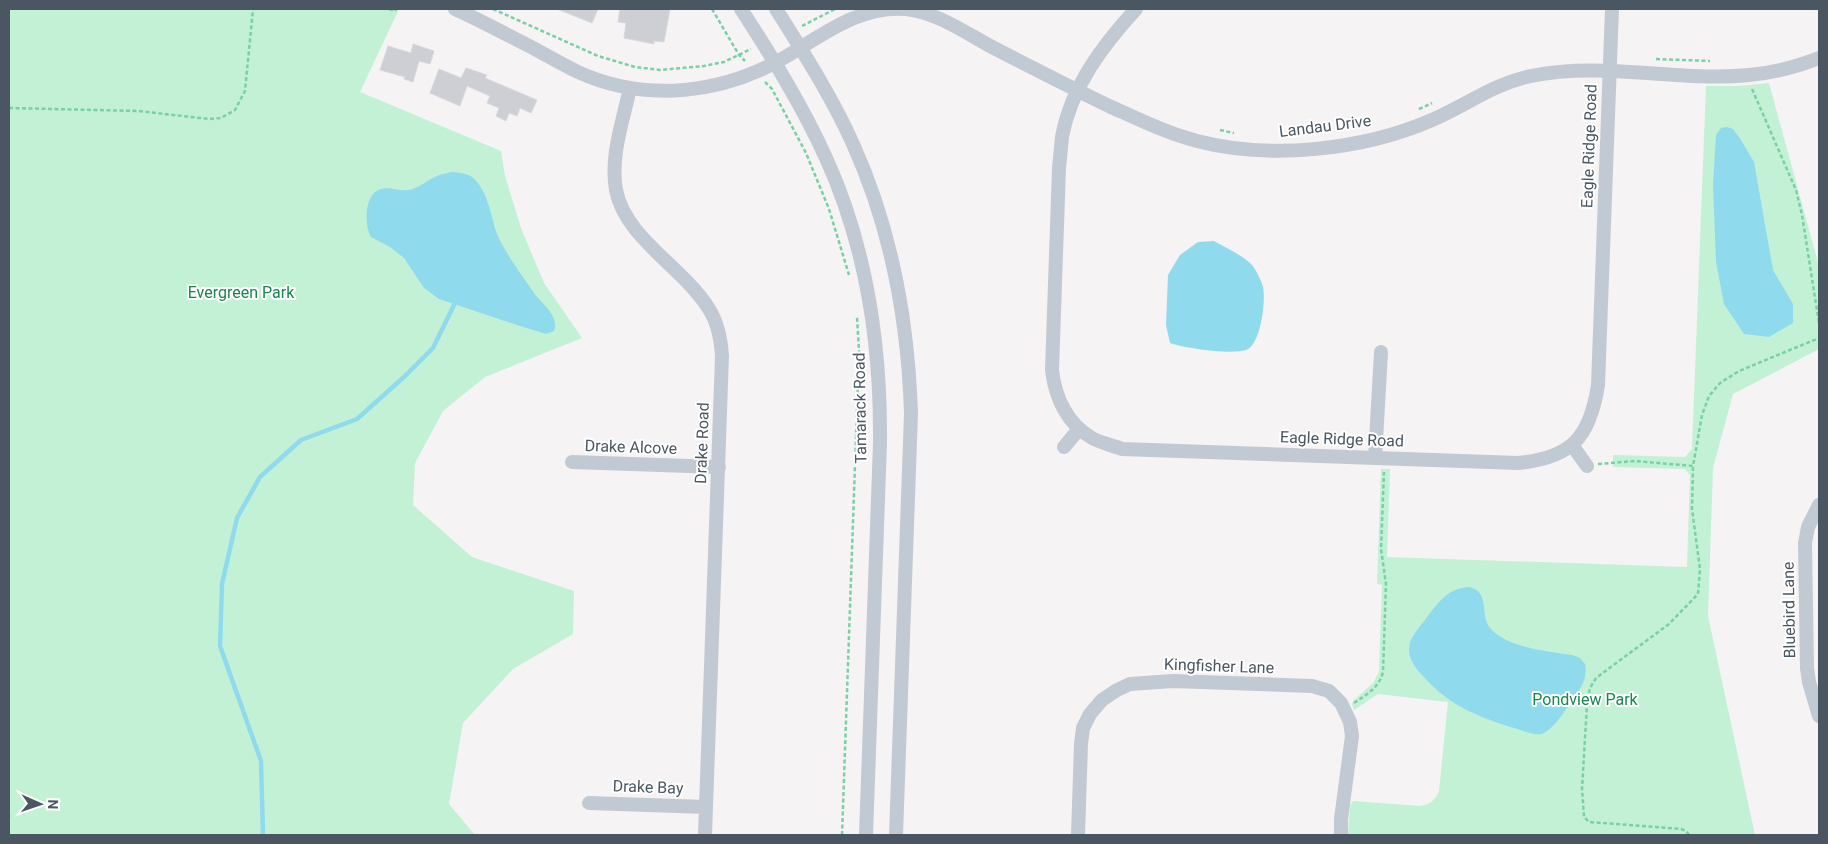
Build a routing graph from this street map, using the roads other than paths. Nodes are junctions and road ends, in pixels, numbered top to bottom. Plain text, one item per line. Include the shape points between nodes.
1 (455, 9) edge
2 (741, 9) edge
3 (776, 9) edge
4 (1136, 9) edge
5 (1612, 9) edge
6 (800, 48) junction
7 (1819, 58) edge
8 (776, 63) junction
9 (1609, 71) junction
10 (630, 88) junction
11 (1078, 91) junction
12 (1381, 352) dead end
13 (1079, 429) junction
14 (1572, 445) junction
15 (1064, 447) dead end
16 (1380, 458) junction
17 (572, 462) dead end
18 (1587, 466) road end
19 (719, 467) junction
20 (1819, 505) edge
21 (1819, 716) edge
22 (588, 803) dead end
23 (706, 807) junction
24 (706, 835) edge
25 (866, 835) edge
26 (896, 835) edge
27 (1078, 835) edge
28 (1341, 835) edge

1 - 10 street, Landau Drive via 578,72
2 - 8 street, Tamarack Road
3 - 6 street
4 - 11 street, Eagle Ridge Road via 1102,48
5 - 9 street, Eagle Ridge Road
6 - 8 street, Landau Drive
6 - 11 street, Landau Drive via 861,14 909,10 936,18
6 - 26 street via 837,111 865,172 897,282 905,336 911,413
7 - 9 street, Landau Drive via 1780,71 1748,75
8 - 10 street, Landau Drive via 719,85 687,91
8 - 25 street, Tamarack Road via 822,150 850,221 868,289 878,358 880,443
9 - 11 street, Landau Drive via 1530,76 1384,137 1308,150 1236,148 1197,141 1152,126
9 - 14 street, Eagle Ridge Road via 1598,385 1594,409 1585,429
10 - 19 street, Drake Road via 615,158 617,192 631,223 700,296 716,326 722,356
11 - 13 street, Eagle Ridge Road via 1062,136 1059,168 1052,370 1054,387 1064,410
12 - 16 street
13 - 15 street
13 - 16 street, Eagle Ridge Road via 1093,439 1122,449
14 - 16 street, Eagle Ridge Road via 1556,456 1518,463
14 - 18 street
17 - 19 street, Drake Alcove
19 - 23 street, Drake Road
20 - 21 street, Bluebird Lane via 1808,527 1805,543 1807,668
22 - 23 street, Drake Bay
23 - 24 street, Drake Road
27 - 28 street, Kingfisher Lane via 1081,744 1083,728 1090,714 1116,690 1130,684 1156,681 1312,686 1329,691 1341,703 1350,722 1352,736

